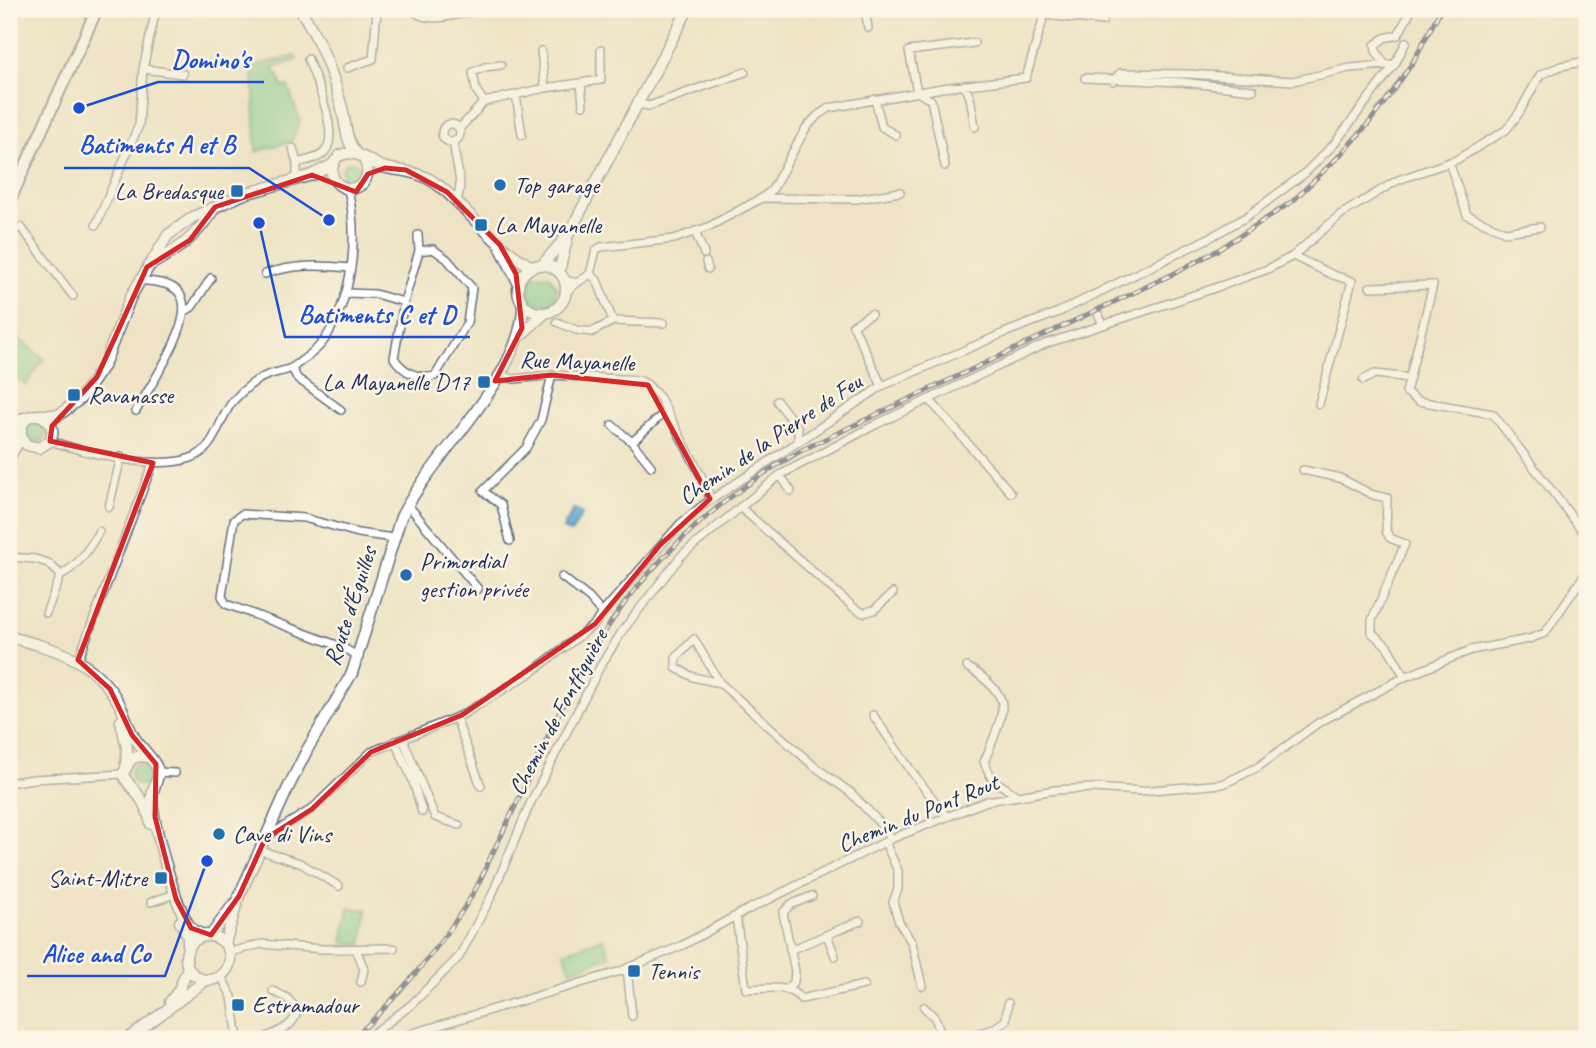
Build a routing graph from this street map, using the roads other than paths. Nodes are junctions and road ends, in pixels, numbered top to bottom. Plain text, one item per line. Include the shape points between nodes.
1 (90, 9) edge
2 (97, 9) edge
3 (156, 9) edge
4 (302, 9) edge
5 (377, 9) edge
6 (412, 9) edge
7 (474, 9) edge
8 (688, 9) edge
9 (865, 9) edge
10 (1412, 9) edge
11 (1045, 12) edge
12 (1103, 21) dead end
13 (868, 28) dead end
14 (1406, 42) dead end
15 (974, 43) dead end
16 (601, 50) dead end
17 (541, 51) dead end
18 (309, 59) dead end
19 (1587, 61) edge
20 (1395, 64) junction
21 (501, 65) dead end
22 (1385, 65) junction
23 (347, 68) dead end
24 (143, 69) junction
25 (745, 72) dead end
26 (183, 74) dead end
27 (1085, 78) dead end
28 (1113, 80) junction
29 (581, 83) junction
30 (964, 85) junction
31 (545, 88) junction
32 (1253, 90) dead end
33 (917, 92) junction
34 (516, 95) junction
35 (875, 99) junction
36 (341, 102) junction
37 (484, 102) junction
38 (637, 104) junction
39 (583, 105) dead end
40 (325, 107) junction
41 (465, 121) junction
42 (451, 123) junction
43 (975, 127) dead end
44 (459, 129) junction
45 (522, 135) dead end
46 (896, 135) dead end
47 (348, 139) junction
48 (445, 140) junction
49 (454, 141) junction
50 (293, 148) dead end
51 (454, 152) junction
52 (360, 156) junction
53 (336, 161) junction
54 (1449, 162) junction
55 (297, 163) junction
56 (945, 166) dead end
57 (385, 168) junction
58 (312, 174) junction
59 (368, 174) junction
60 (297, 179) junction
61 (334, 181) junction
62 (361, 186) junction
63 (9, 188) edge
64 (348, 190) junction
65 (900, 192) dead end
66 (762, 198) junction
67 (9, 202) edge
68 (456, 202) junction
69 (352, 206) junction
70 (215, 207) junction
71 (96, 225) dead end
72 (1540, 227) dead end
73 (695, 231) junction
74 (9, 232) edge
75 (418, 235) dead end
76 (568, 235) junction
77 (499, 245) junction
78 (419, 251) junction
79 (1293, 256) junction
80 (706, 262) dead end
81 (537, 266) junction
82 (147, 267) junction
83 (351, 268) junction
84 (265, 274) dead end
85 (590, 274) junction
86 (562, 276) junction
87 (211, 278) dead end
88 (139, 280) junction
89 (518, 282) junction
90 (577, 283) junction
91 (1370, 287) dead end
92 (566, 292) junction
93 (347, 293) junction
94 (73, 296) dead end
95 (1089, 296) junction
96 (404, 302) junction
97 (523, 305) junction
98 (1094, 305) dead end
99 (184, 312) junction
100 (544, 314) junction
101 (871, 314) dead end
102 (1098, 314) dead end
103 (613, 321) junction
104 (557, 322) dead end
105 (664, 323) dead end
106 (1103, 324) junction
107 (518, 340) junction
108 (292, 368) junction
109 (499, 375) junction
110 (551, 375) junction
111 (1410, 377) junction
112 (1363, 380) dead end
113 (882, 386) junction
114 (929, 399) junction
115 (777, 401) dead end
116 (1320, 404) dead end
117 (341, 410) dead end
118 (135, 411) dead end
119 (666, 411) junction
120 (59, 415) junction
121 (41, 416) junction
122 (612, 425) dead end
123 (52, 426) junction
124 (19, 428) edge
125 (50, 441) junction
126 (632, 442) junction
127 (798, 442) junction
128 (12, 454) edge
129 (121, 457) junction
130 (153, 463) junction
131 (652, 466) dead end
132 (1303, 470) dead end
133 (780, 475) junction
134 (791, 491) dead end
135 (1011, 493) dead end
136 (710, 499) junction
137 (407, 504) junction
138 (109, 507) dead end
139 (740, 507) junction
140 (99, 531) dead end
141 (1587, 537) edge
142 (393, 538) junction
143 (510, 541) dead end
144 (9, 556) edge
145 (1587, 571) edge
146 (61, 575) junction
147 (562, 577) dead end
148 (478, 589) dead end
149 (893, 593) dead end
150 (46, 613) dead end
151 (601, 613) junction
152 (9, 637) edge
153 (9, 643) edge
154 (359, 657) junction
155 (78, 660) junction
156 (967, 667) dead end
157 (1405, 677) junction
158 (720, 683) junction
159 (873, 715) dead end
160 (456, 718) junction
161 (399, 740) junction
162 (148, 757) junction
163 (124, 769) junction
164 (158, 772) junction
165 (176, 773) dead end
166 (9, 783) edge
167 (154, 784) junction
168 (481, 786) dead end
169 (134, 789) junction
170 (1016, 795) junction
171 (422, 812) dead end
172 (947, 817) junction
173 (459, 825) dead end
174 (265, 839) junction
175 (888, 841) junction
176 (259, 850) junction
177 (339, 886) dead end
178 (811, 895) dead end
179 (169, 896) junction
180 (239, 896) junction
181 (151, 902) dead end
182 (736, 916) junction
183 (860, 921) dead end
184 (209, 935) junction
185 (827, 935) junction
186 (188, 947) junction
187 (228, 948) junction
188 (394, 948) dead end
189 (356, 949) junction
190 (790, 950) junction
191 (835, 956) dead end
192 (188, 967) junction
193 (627, 968) junction
194 (221, 976) junction
195 (206, 980) junction
196 (361, 982) dead end
197 (864, 985) dead end
198 (922, 986) dead end
199 (787, 988) junction
200 (273, 991) dead end
201 (1008, 1003) dead end
202 (924, 1007) dead end
203 (158, 1016) junction
204 (632, 1016) dead end
205 (128, 1039) edge
206 (238, 1039) edge
207 (263, 1039) edge
208 (366, 1039) edge
209 (393, 1039) edge
210 (943, 1039) edge
211 (959, 1039) edge
212 (1425, 1039) edge
213 (1473, 1039) edge

1 - 63 main road
2 - 67 main road
3 - 24 street
4 - 36 street
5 - 23 street via 373,59
6 - 7 street via 428,18
8 - 38 street
9 - 13 street
10 - 22 street via 1398,35 1375,45
11 - 12 street
11 - 30 street via 1026,78
14 - 20 street, Chemin de la Pierre de Feu
15 - 33 street via 909,51
16 - 29 street via 601,80
17 - 31 street
18 - 40 street
19 - 54 street via 1540,75 1506,130
20 - 22 street
20 - 95 street, Chemin de la Pierre de Feu via 1334,144 1295,181 1211,237
21 - 37 street via 473,72
22 - 28 street via 1293,81 1120,73
24 - 26 street
24 - 71 street via 139,125
25 - 38 street via 649,106
27 - 28 street
28 - 32 street
29 - 31 street
29 - 39 street
30 - 33 street
30 - 43 street
31 - 34 street
33 - 35 street
33 - 56 street via 931,100
34 - 37 street
34 - 45 street
35 - 46 street via 882,127
35 - 66 street via 829,108 817,116 772,190
36 - 40 street
36 - 47 street
37 - 41 street
38 - 76 street
40 - 55 street via 330,132 326,152
41 - 42 street
41 - 44 street
42 - 44 street
42 - 48 street via 442,130
44 - 49 street
47 - 52 street
47 - 53 street
48 - 49 street
48 - 51 street
49 - 51 street
50 - 55 street
51 - 68 street via 461,187
52 - 53 street via 344,153
52 - 57 street
52 - 59 street
53 - 58 street
53 - 61 street
54 - 72 street via 1467,215 1505,232
54 - 79 street via 1398,180 1340,215
55 - 60 street
57 - 59 street
57 - 68 street via 427,177
58 - 60 street
58 - 61 street
59 - 62 street
60 - 70 street
61 - 64 street
62 - 64 street
62 - 69 street
64 - 69 street
65 - 66 street via 856,199
66 - 73 street
68 - 77 street
69 - 83 street
70 - 82 street via 190,240
70 - 82 street via 168,235
73 - 80 street
73 - 85 street via 665,240 601,247
74 - 94 street via 21,227
75 - 78 street
76 - 81 street
76 - 86 street
77 - 81 street
77 - 89 street
78 - 96 street
78 - 96 street via 433,249 472,288 467,323 436,376 412,375 394,358
79 - 106 street via 1268,269
79 - 116 street via 1352,281
81 - 86 street via 552,267
81 - 89 street
82 - 88 street
83 - 84 street via 300,266
83 - 93 street
85 - 90 street
85 - 103 street
86 - 90 street
86 - 92 street
87 - 99 street
88 - 99 street via 173,288 182,297
88 - 120 street via 97,377 81,398
89 - 97 street
90 - 92 street
91 - 111 street via 1433,285
92 - 100 street via 561,304
93 - 96 street
93 - 108 street via 325,339
95 - 98 street
95 - 113 street, Chemin de la Pierre de Feu
97 - 100 street
97 - 107 street, Route d'Éguilles
99 - 118 street via 180,331
100 - 107 street, Route d'Éguilles
101 - 113 street via 853,326
102 - 106 street
103 - 104 street via 592,332
103 - 105 street
106 - 114 street, Chemin de Fontfiguière via 1045,344
107 - 109 street, Route d'Éguilles
108 - 117 street via 297,378
108 - 130 street via 254,380 232,402 204,452
109 - 110 street, Rue Mayanelle via 514,379
109 - 137 street, Route d'Éguilles
110 - 119 street, Rue Mayanelle via 639,380 660,398
110 - 143 street via 541,420 526,448 483,491 501,506
111 - 112 street via 1375,374
111 - 141 street via 1406,392 1418,401 1493,414
113 - 127 street, Chemin de la Pierre de Feu
114 - 133 street, Chemin de Fontfiguière
114 - 135 street
115 - 127 street via 798,429
119 - 126 street
119 - 136 street, Rue Mayanelle
120 - 121 street
120 - 123 street
121 - 123 street
121 - 124 street
122 - 126 street
123 - 125 street
124 - 125 street via 39,448
124 - 128 street
125 - 129 street
126 - 131 street
127 - 136 street, Chemin de la Pierre de Feu
129 - 130 street
129 - 138 street
130 - 155 street
132 - 157 street via 1340,478 1387,498 1386,531 1390,538 1405,544 1372,620 1371,633 1387,646
133 - 134 street
133 - 139 street, Chemin de Fontfiguière
136 - 151 street, Chemin de la Pierre de Feu via 680,524
137 - 142 street, Route d'Éguilles
137 - 148 street
139 - 149 street via 863,613 874,610
139 - 208 street, Chemin de Fontfiguière via 681,556 600,665 459,957 411,1005
140 - 146 street via 74,568
142 - 154 street, Route d'Éguilles
142 - 154 street via 304,518 242,514 234,520 222,596 226,604
144 - 146 street via 48,563
145 - 157 street, Chemin du Pont Rout via 1545,633 1471,650
146 - 150 street
147 - 151 street
151 - 160 street, Chemin de la Pierre de Feu via 595,624 532,673
152 - 155 street
153 - 163 street via 64,660 99,684 120,719 127,748
154 - 174 street, Route d'Éguilles via 297,768
155 - 162 street via 110,690
156 - 170 street via 1000,696 1003,707 985,762 992,779
157 - 170 street, Chemin du Pont Rout via 1318,723 1258,767 1223,784
158 - 158 street via 676,668 676,658 694,639
158 - 175 street via 851,793 878,821
159 - 172 street
160 - 161 street, Chemin de la Pierre de Feu
160 - 168 street
161 - 171 street
161 - 173 street via 435,817
161 - 174 street, Chemin de la Pierre de Feu via 361,759 313,809
162 - 163 street via 131,759
162 - 164 street
163 - 166 street
163 - 169 street
164 - 165 street
164 - 167 street
167 - 169 street via 149,789
167 - 184 street via 155,817 176,899 191,928
169 - 179 street via 150,817
170 - 172 street, Chemin du Pont Rout
172 - 175 street, Chemin du Pont Rout
174 - 176 street, Route d'Éguilles
175 - 182 street, Chemin du Pont Rout
175 - 198 street via 898,871 893,902 912,943
176 - 177 street via 300,863
176 - 180 street, Route d'Éguilles
178 - 190 street via 783,913
179 - 181 street
179 - 186 street via 188,936
180 - 184 street, Route d'Éguilles
180 - 187 street, Route d'Éguilles
182 - 193 street, Chemin du Pont Rout
182 - 199 street via 746,989
183 - 185 street
184 - 186 street
184 - 187 street
185 - 190 street
185 - 191 street
186 - 192 street
187 - 189 street via 261,944
187 - 194 street via 229,965
188 - 189 street
189 - 196 street via 364,969
190 - 199 street via 795,971 794,982
192 - 195 street
192 - 203 street via 179,990
193 - 204 street
193 - 209 street, Chemin du Pont Rout
194 - 195 street
194 - 206 street via 232,997
195 - 203 street
197 - 199 street via 801,999
200 - 207 street via 297,1009 297,1018
201 - 211 street via 1006,1020
202 - 210 street via 935,1018
203 - 205 street
212 - 213 street via 1431,1032

